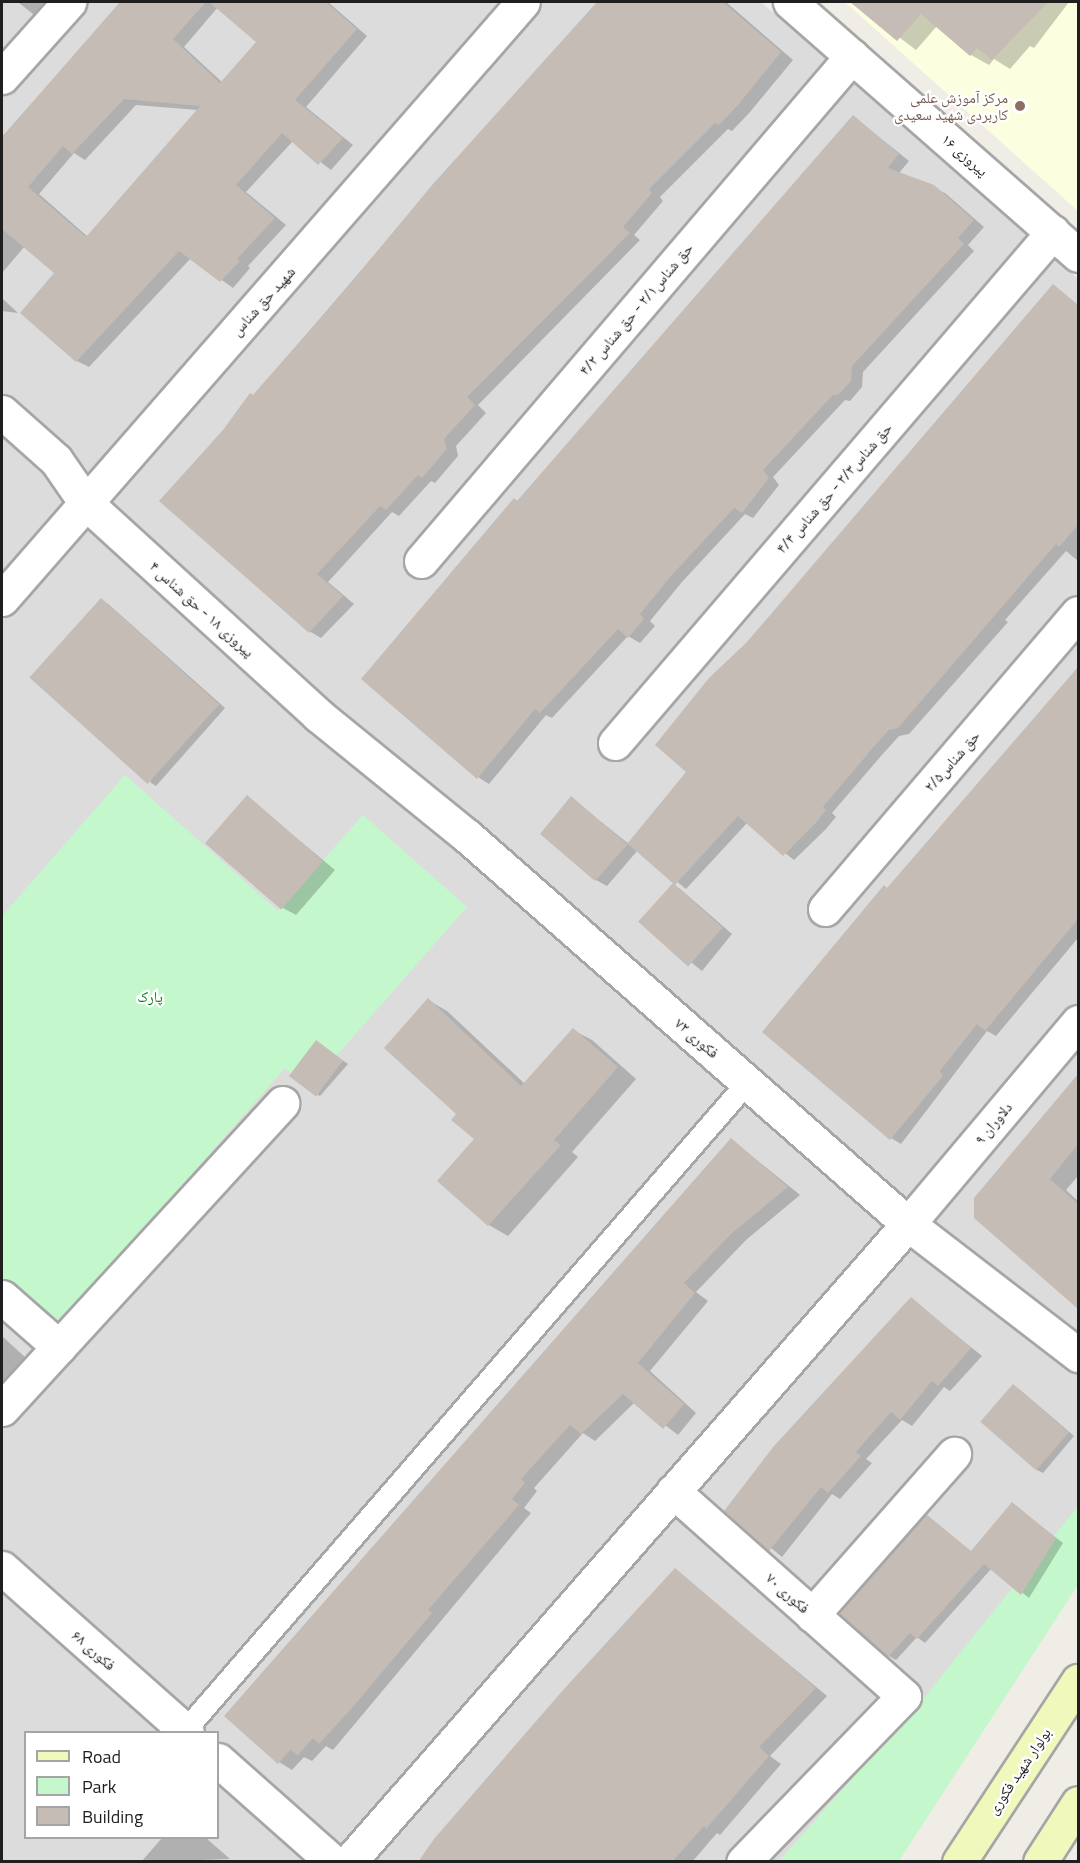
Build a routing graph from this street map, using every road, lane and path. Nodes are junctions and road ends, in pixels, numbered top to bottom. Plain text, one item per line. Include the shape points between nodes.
1 (69, 2) edge
2 (523, 2) edge
3 (790, 2) edge
4 (852, 56) junction
5 (2, 77) edge
6 (1053, 232) junction
7 (1078, 255) edge
8 (2, 412) edge
9 (85, 502) junction
10 (421, 561) dead end
11 (2, 599) edge
12 (1078, 613) edge
13 (318, 716) joint
14 (615, 743) dead end
15 (825, 909) dead end
16 (1078, 1022) edge
17 (748, 1082) junction
18 (282, 1103) dead end
19 (908, 1224) junction
20 (2, 1297) edge
21 (59, 1347) junction
22 (1078, 1355) edge
23 (2, 1409) edge
24 (954, 1454) dead end
25 (673, 1491) junction
26 (2, 1568) edge
27 (812, 1615) junction
28 (1078, 1681) edge
29 (185, 1731) edge
30 (187, 1731) edge
31 (219, 1761) edge
32 (1078, 1803) edge
33 (333, 1862) edge
34 (349, 1862) edge
35 (743, 1862) edge
36 (959, 1862) edge
37 (1040, 1862) edge

1 - 5 street
2 - 9 street, شهید حق شناس
3 - 4 street, پیروزی ۱۶
4 - 6 street, پیروزی ۱۶
4 - 10 street, حق شناس۲/۱ - حق شناس ۴/۲
6 - 7 street, پیروزی ۱۶
6 - 14 street, حق شناس۲/۳ - حق شناس ۴/۴
8 - 9 street, پیروزی ۱۸ - حق شناس ۴ via 56,460
9 - 11 street, شهید حق شناس
9 - 13 street, پیروزی ۱۸ - حق شناس ۴
12 - 15 street, حق شناس۲/۵
13 - 17 street, فکوری ۷۲ via 467,836
16 - 19 street, دلاوران ۹
17 - 19 street, فکوری ۷۲
17 - 30 lane
18 - 21 street
19 - 22 street, فکوری ۷۲
19 - 25 street, دلاوران ۹
20 - 21 street
21 - 23 street
24 - 27 street
25 - 27 street, فکوری ۷۰
25 - 34 street, دلاوران ۹
26 - 29 street, فکوری ۶۸
27 - 35 street, فکوری ۷۰ via 904,1696
28 - 36 main road, بولوار شهید فکوری
31 - 33 street
32 - 37 main road

